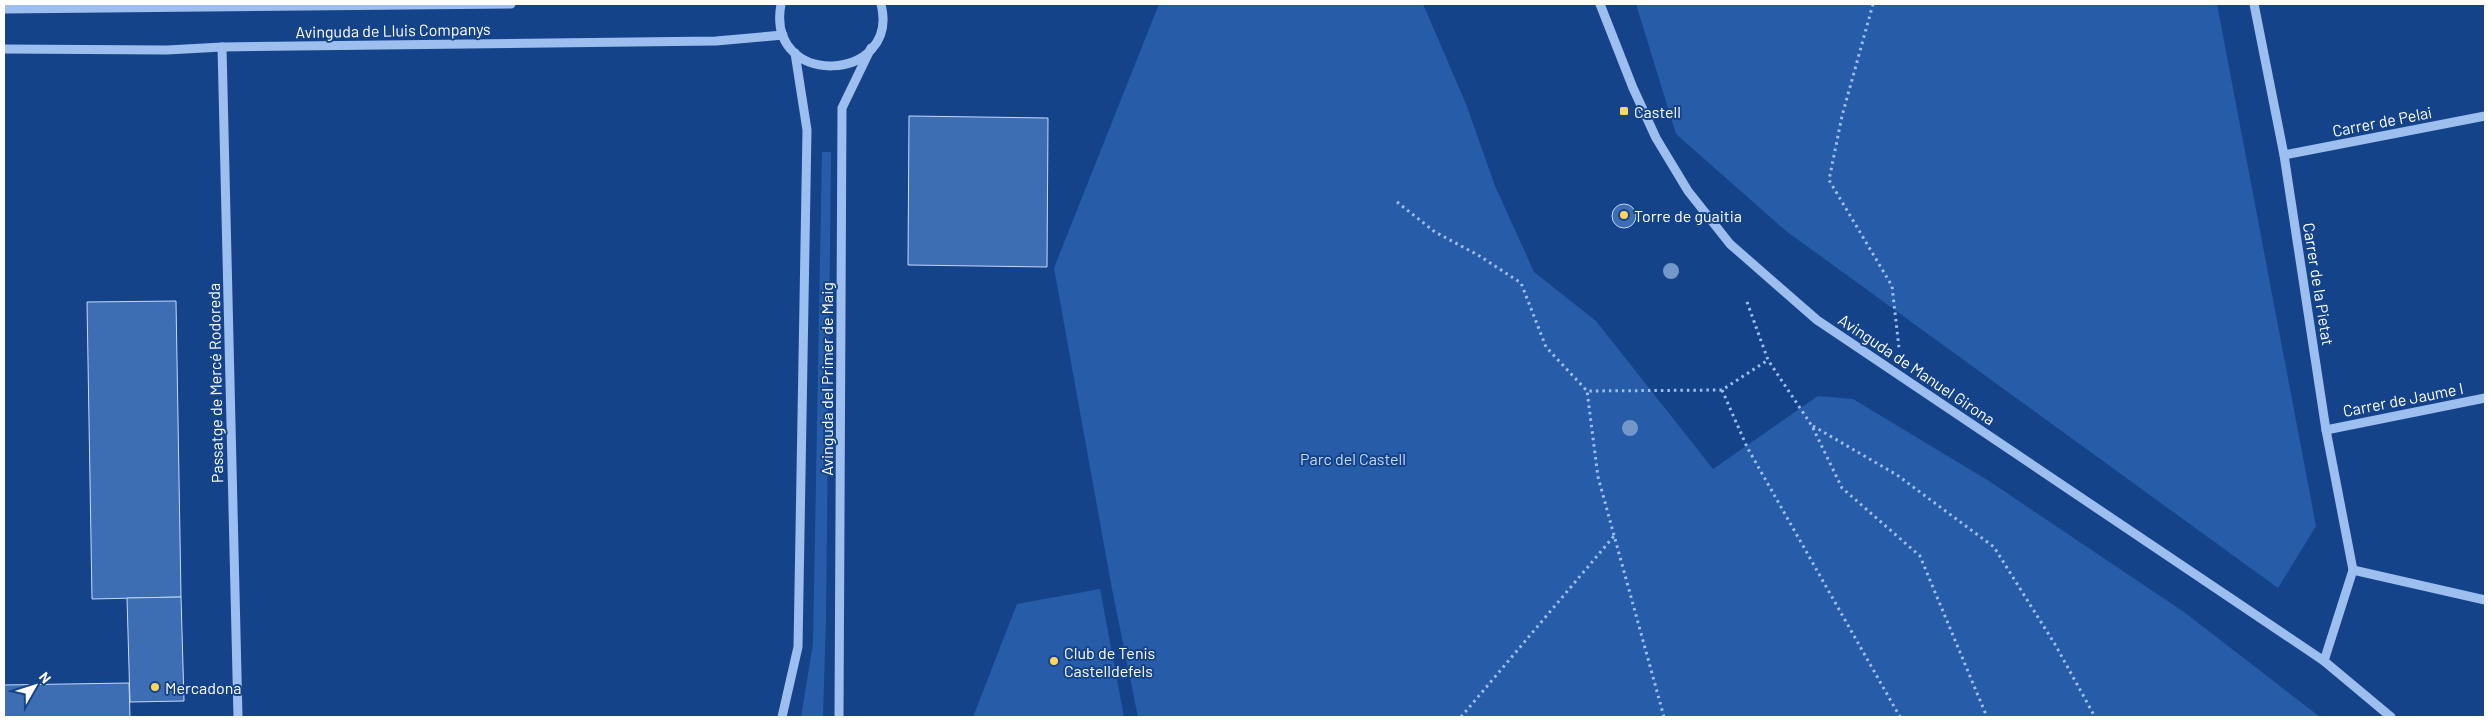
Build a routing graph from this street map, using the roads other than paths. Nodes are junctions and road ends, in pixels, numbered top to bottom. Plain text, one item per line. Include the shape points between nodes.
1 (511, 4) edge
2 (781, 4) edge
3 (881, 4) edge
4 (1600, 4) edge
5 (2254, 4) edge
6 (4, 9) edge
7 (783, 35) junction
8 (222, 47) junction
9 (871, 48) junction
10 (4, 49) edge
11 (796, 53) junction
12 (2485, 116) edge
13 (2284, 155) junction
14 (2485, 398) edge
15 (2326, 430) junction
16 (2353, 570) junction
17 (2485, 600) edge
18 (2324, 661) junction
19 (238, 717) edge
20 (782, 717) edge
21 (840, 717) edge
22 (2391, 717) edge

1 - 6 street, Avinguda de Lluis Companys
2 - 7 street
3 - 9 street, Avinguda del Primer de Maig via 882,25
4 - 18 street, Avinguda de Manuel Girona via 1656,138 1688,191 1730,244 1817,320
5 - 13 street, Carrer de la Pietat
7 - 8 street, Avinguda de Lluis Companys via 716,41
7 - 11 street
8 - 10 street, Avinguda de Lluis Companys
8 - 19 street, Passatge de Mercé Rodoreda
9 - 11 street via 855,61 835,67 814,64
9 - 21 street, Avinguda del Primer de Maig via 842,108
11 - 20 street, Avinguda del Primer de Maig via 807,130 798,647
12 - 13 street, Carrer de Pelai
13 - 15 street, Carrer de la Pietat
14 - 15 street, Carrer de Jaume I
15 - 16 street, Carrer de la Pietat
16 - 17 street
16 - 18 street
18 - 22 street, Avinguda de Manuel Girona

